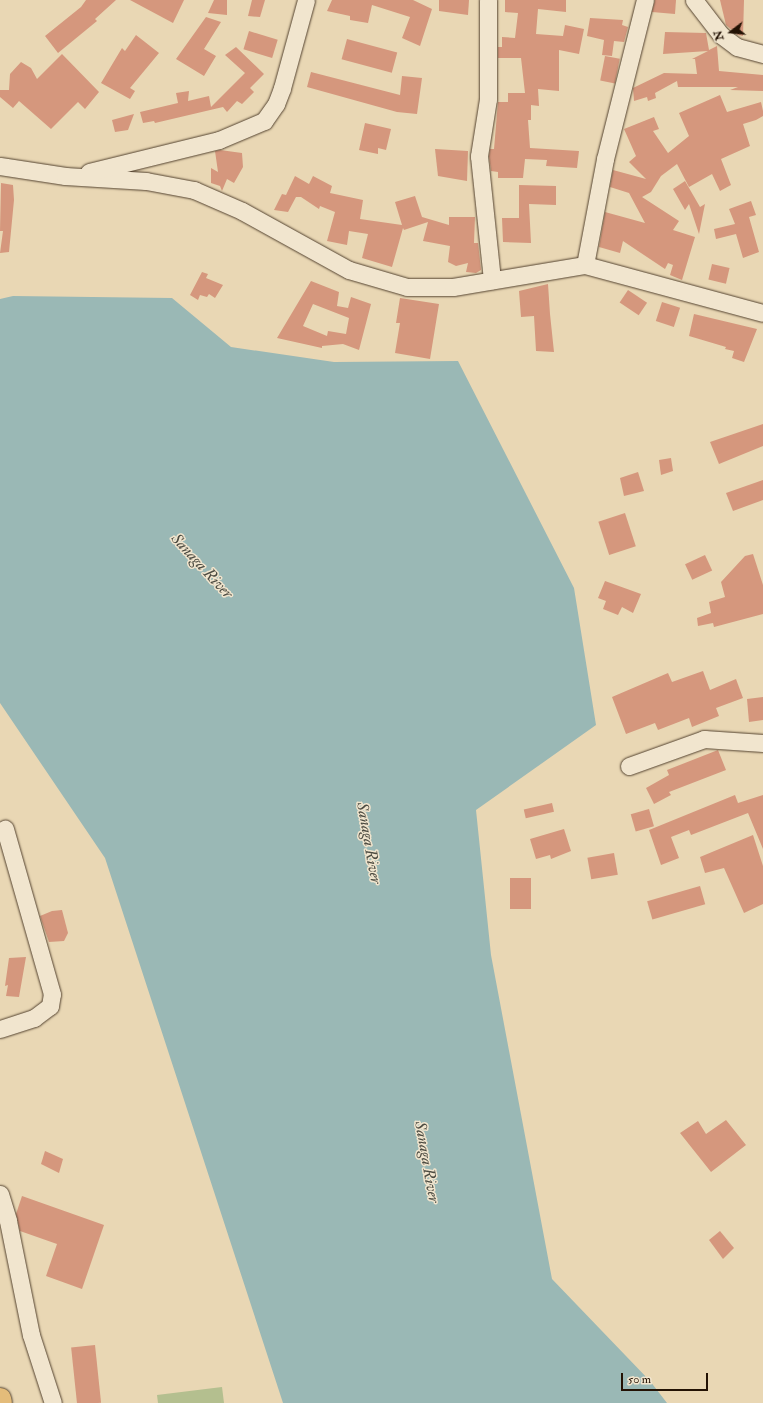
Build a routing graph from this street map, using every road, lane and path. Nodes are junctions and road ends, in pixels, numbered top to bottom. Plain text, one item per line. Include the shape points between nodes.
1 (306, 0) edge
2 (488, 0) edge
3 (645, 0) edge
4 (694, 0) edge
5 (763, 54) edge
6 (0, 166) edge
7 (79, 175) junction
8 (585, 265) junction
9 (492, 280) junction
10 (763, 313) edge
11 (763, 743) edge
12 (629, 766) dead end
13 (5, 829) dead end
14 (0, 1029) edge
15 (0, 1194) edge
16 (0, 1399) edge
17 (1, 1403) edge
18 (53, 1403) edge

1 - 7 street via 282,88 276,104 264,121 219,140
2 - 9 street via 488,99 479,156
3 - 8 street via 605,158
4 - 5 street via 721,36 737,47
6 - 7 street via 65,176
7 - 9 street via 146,181 194,190 242,211 326,260 386,283 438,288
8 - 9 street
8 - 10 street
11 - 12 street via 704,739
13 - 14 street via 52,994 50,1006 34,1018
15 - 18 street via 8,1220 31,1335
16 - 17 highway

